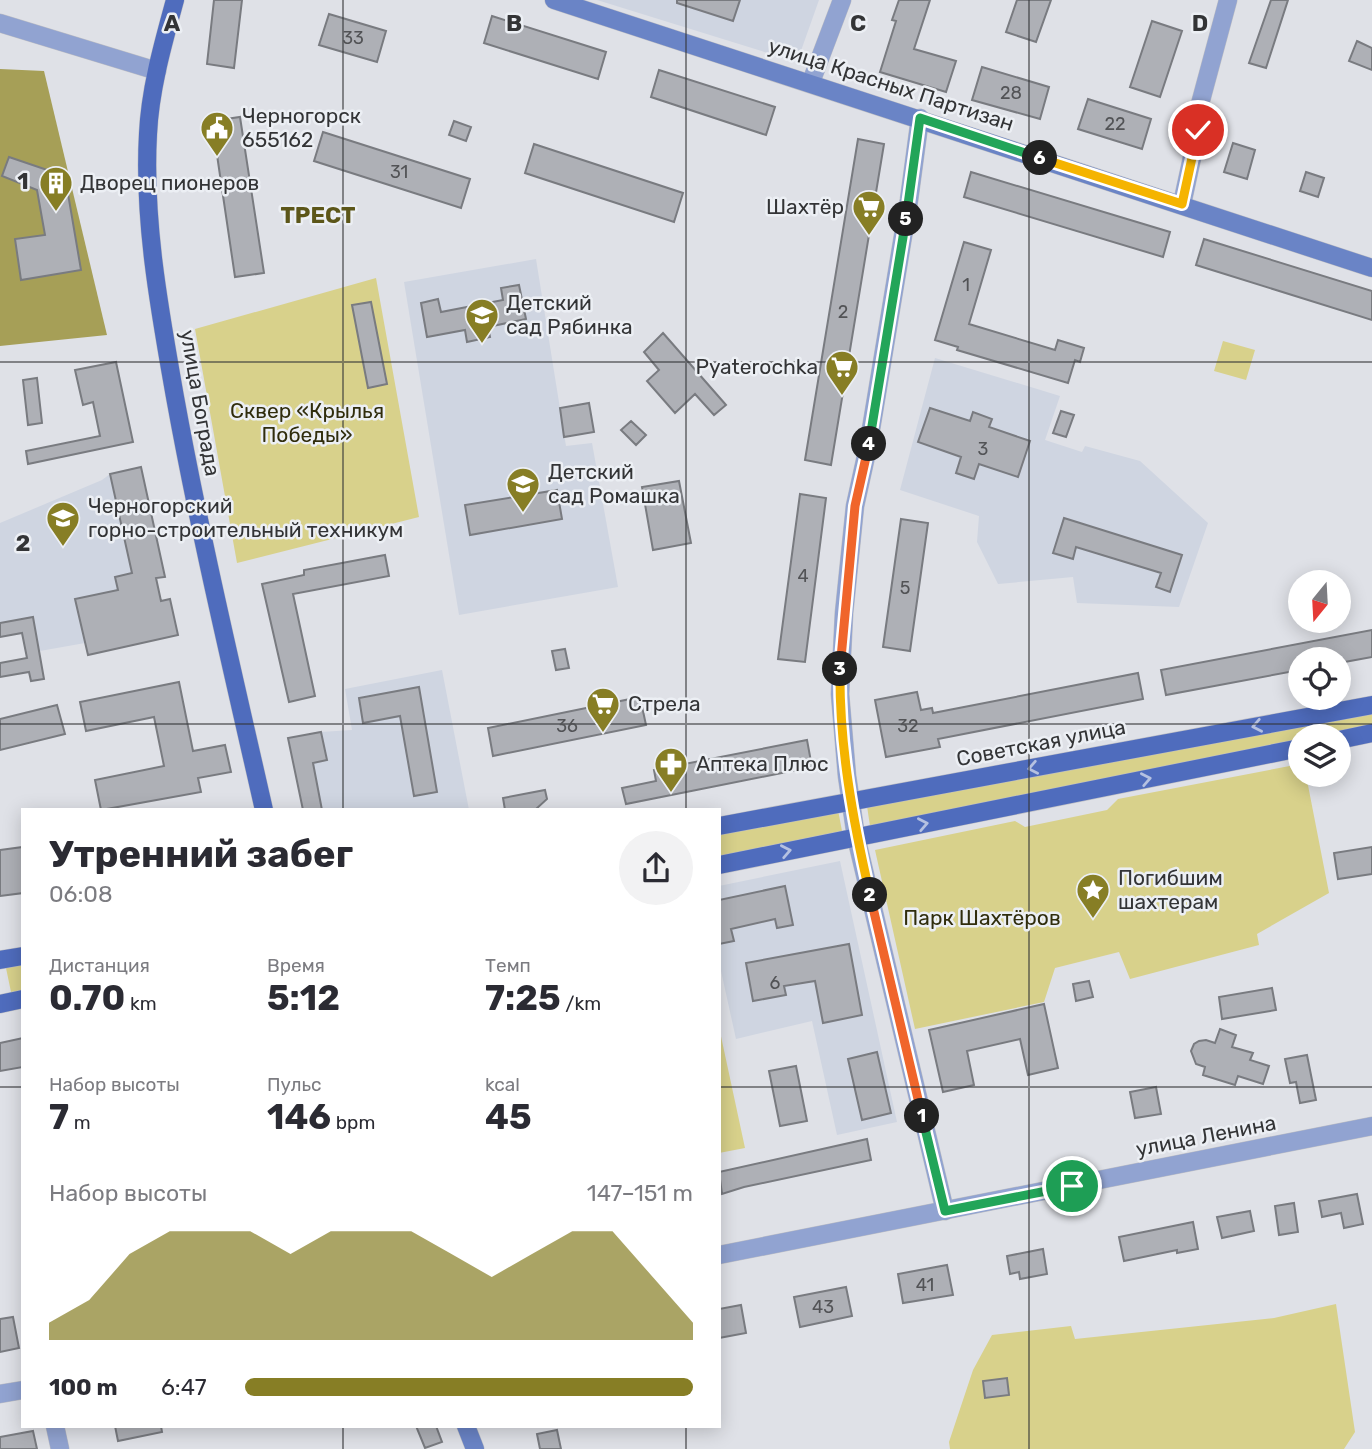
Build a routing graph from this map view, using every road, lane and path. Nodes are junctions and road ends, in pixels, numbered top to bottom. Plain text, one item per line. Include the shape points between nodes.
1 (175, 0) edge
2 (554, 0) edge
3 (842, 0) edge
4 (1228, 0) edge
5 (0, 23) edge
6 (157, 71) junction
7 (811, 82) junction
8 (920, 118) junction
9 (1182, 204) junction
10 (1372, 268) edge
11 (1372, 705) edge
12 (1372, 733) edge
13 (1351, 737) edge
14 (1288, 750) edge
15 (851, 802) junction
16 (264, 808) edge
17 (721, 826) edge
18 (856, 837) junction
19 (721, 864) edge
20 (21, 956) edge
21 (0, 960) edge
22 (21, 999) edge
23 (0, 1004) edge
24 (1372, 1126) edge
25 (945, 1211) junction
26 (721, 1255) edge
27 (21, 1390) edge
28 (0, 1394) edge
29 (55, 1428) edge
30 (467, 1428) edge
31 (60, 1449) edge
32 (475, 1449) edge

1 - 6 main road, улица Бограда
2 - 7 main road, улица Красных Партизан
3 - 7 street
4 - 9 street via 1200,104
5 - 6 street
6 - 16 main road, улица Бограда via 150,101 147,173 165,338 188,470
7 - 8 main road, улица Красных Партизан
8 - 9 main road, улица Красных Партизан
8 - 15 street via 855,506 840,680
9 - 10 main road, улица Красных Партизан
11 -> 15 main road, Советская улица
12 - 13 main road
18 -> 14 main road
15 - 17 main road, Советская улица
15 - 18 street
19 -> 18 main road
18 - 25 street
20 - 21 main road
22 - 23 main road
24 - 25 street, улица Ленина
25 - 26 street, улица Ленина
27 - 28 street
29 - 31 street
30 - 32 main road

